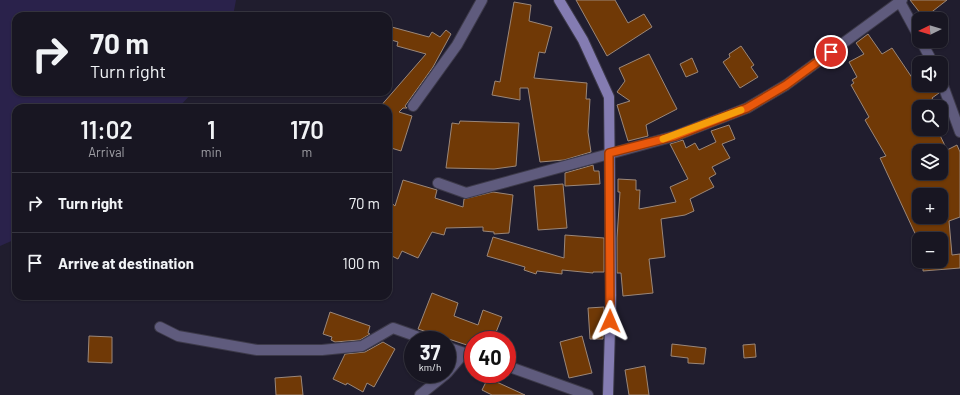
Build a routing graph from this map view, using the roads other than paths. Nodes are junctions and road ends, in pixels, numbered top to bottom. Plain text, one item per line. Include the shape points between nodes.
1 (482, 0) edge
2 (559, 0) edge
3 (901, 1) edge
4 (912, 23) edge
5 (945, 92) edge
6 (413, 106) dead end
7 (960, 132) edge
8 (609, 153) junction
9 (438, 184) dead end
10 (160, 327) dead end
11 (404, 332) edge
12 (464, 358) edge
13 (456, 365) edge
14 (516, 369) edge
15 (435, 383) edge
16 (420, 395) edge
17 (588, 395) edge
18 (608, 395) edge

1 - 6 street via 457,45
2 - 8 street via 583,40 610,98
3 - 4 street
3 - 8 street via 786,85 747,108 675,136
5 - 7 street
8 - 9 street via 466,193
8 - 18 street via 611,295
10 - 11 street via 178,336 258,350 322,350 362,346 393,328
12 - 13 street
14 - 17 street
15 - 16 street

